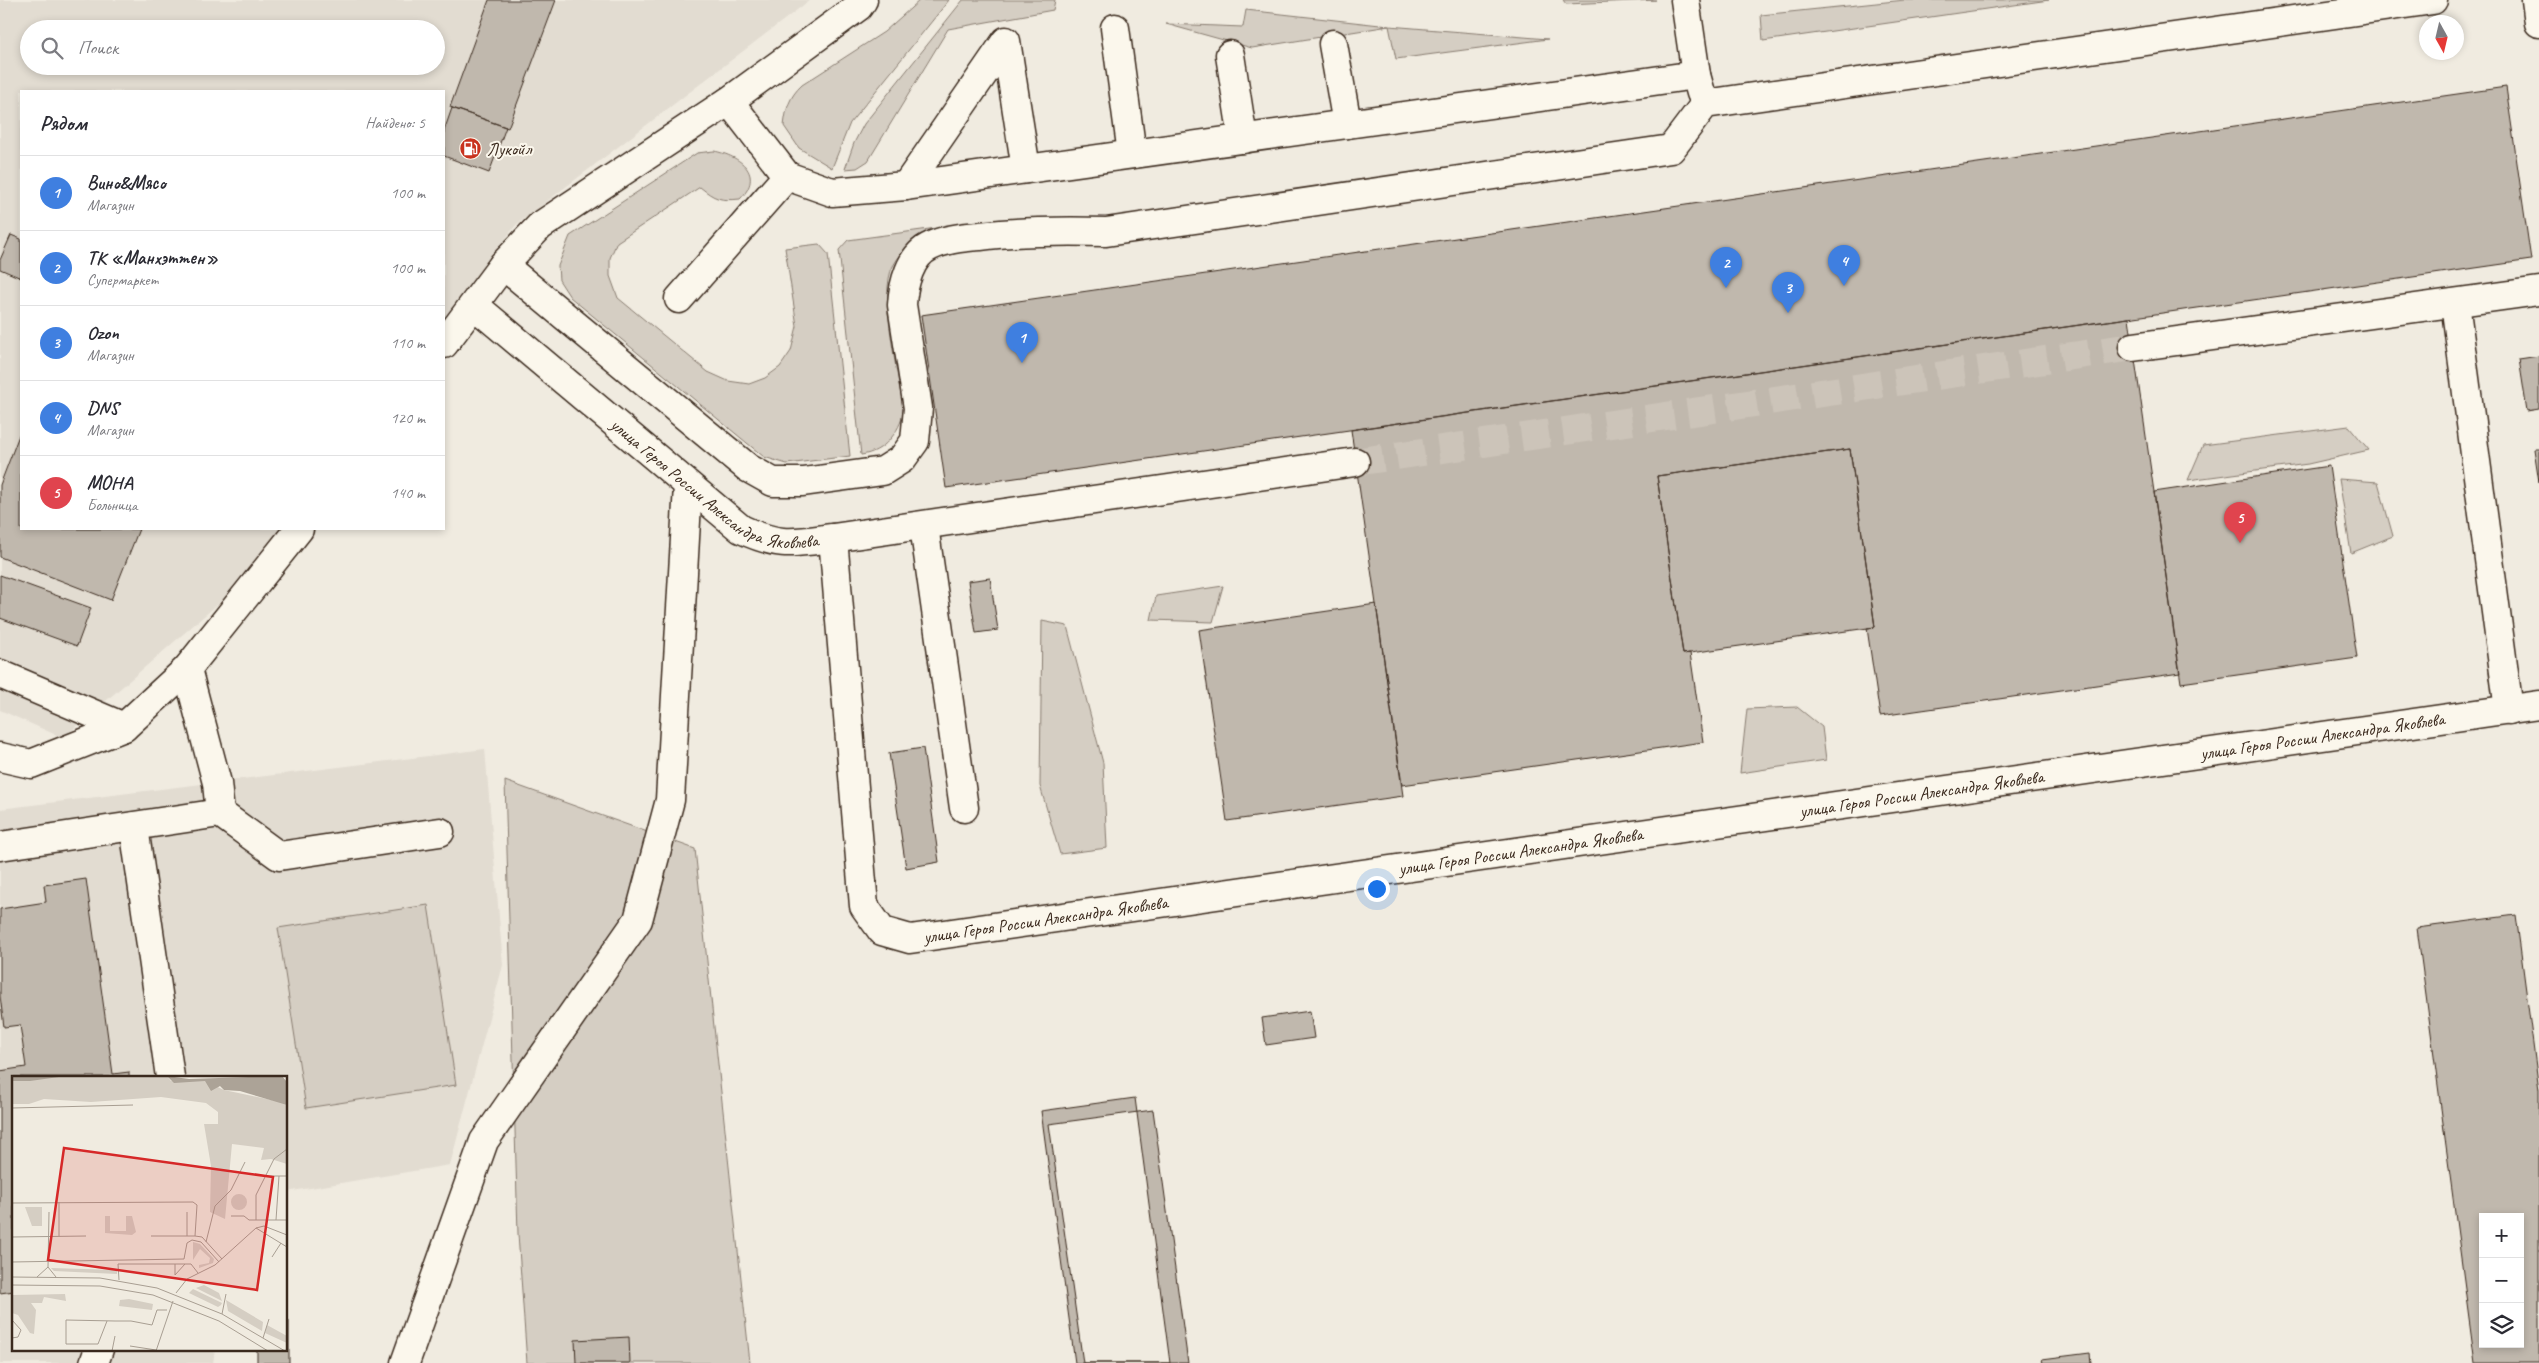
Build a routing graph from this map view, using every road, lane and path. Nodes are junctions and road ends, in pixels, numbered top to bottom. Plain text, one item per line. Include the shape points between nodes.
1 (863, 0) edge
2 (1685, 0) edge
3 (2433, 0) edge
4 (2536, 0) edge
5 (2539, 23) edge
6 (1115, 28) dead end
7 (1333, 44) dead end
8 (1230, 55) dead end
9 (1696, 75) junction
10 (729, 101) junction
11 (1705, 104) junction
12 (1347, 124) junction
13 (1243, 139) junction
14 (1132, 154) junction
15 (1026, 169) junction
16 (787, 176) junction
17 (906, 186) junction
18 (504, 265) junction
19 (2539, 291) edge
20 (679, 299) dead end
21 (2455, 303) junction
22 (474, 305) junction
23 (445, 343) edge
24 (2133, 347) tunnel mouth
25 (1355, 462) tunnel mouth
26 (688, 486) junction
27 (924, 526) junction
28 (297, 530) edge
29 (833, 538) junction
30 (187, 669) junction
31 (0, 674) edge
32 (2539, 705) edge
33 (2509, 710) junction
34 (124, 726) junction
35 (0, 757) edge
36 (964, 808) dead end
37 (220, 813) junction
38 (134, 827) junction
39 (440, 832) dead end
40 (0, 846) edge
41 (170, 1076) edge
42 (405, 1363) edge

1 - 10 street via 858,7
2 - 9 street
3 - 11 street
4 - 5 street
6 - 14 street
7 - 12 street
8 - 13 street
9 - 11 street
9 - 12 street
10 - 16 street
10 - 18 street via 540,226
11 - 18 street via 1671,148 1106,232 1020,231 929,246 910,266 903,290 902,305 918,408 914,441 902,459 884,471 857,476 773,482 748,468
12 - 13 street
13 - 14 street
14 - 15 street
15 - 17 street
15 - 17 street via 1006,41
16 - 17 street via 832,192
16 - 20 street
18 - 22 street
19 - 21 street
21 - 24 street
21 - 33 street
22 - 23 street
22 - 26 street, улица Героя России Александра Яковлева
25 - 27 street
26 - 29 street, улица Героя России Александра Яковлева via 741,529 766,540 790,544
26 - 42 street via 670,800 638,920 484,1141
27 - 29 street
27 - 36 street
28 - 30 street
29 - 33 street, улица Героя России Александра Яковлева via 864,906 882,931 910,940
30 - 34 street
30 - 37 street via 217,782
31 - 34 street
32 - 33 street, улица Героя России Александра Яковлева
34 - 35 street via 31,764
37 - 38 street
37 - 39 street via 279,856
38 - 40 street
38 - 41 street

